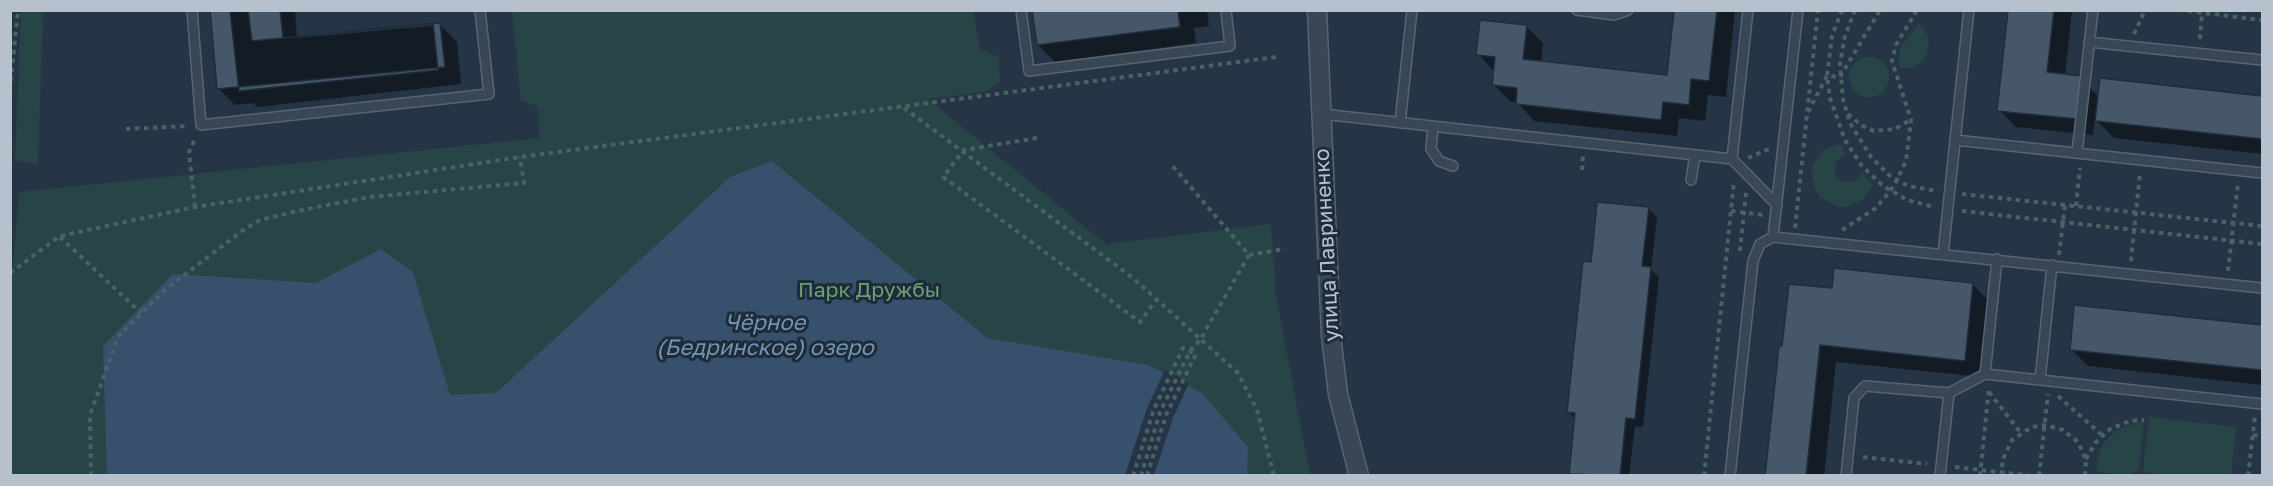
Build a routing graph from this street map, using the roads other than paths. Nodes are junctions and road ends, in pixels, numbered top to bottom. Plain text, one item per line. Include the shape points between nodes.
1 (192, 10) edge
2 (480, 10) edge
3 (1021, 10) edge
4 (1226, 10) edge
5 (1317, 10) edge
6 (1412, 10) edge
7 (1578, 10) edge
8 (1628, 10) edge
9 (1748, 10) edge
10 (1798, 10) edge
11 (1969, 10) edge
12 (2093, 10) edge
13 (2090, 42) junction
14 (2262, 60) edge
15 (1322, 114) junction
16 (1400, 123) junction
17 (1433, 127) junction
18 (1955, 140) junction
19 (2080, 153) junction
20 (1695, 155) junction
21 (1734, 161) junction
22 (1453, 166) dead end
23 (2262, 173) edge
24 (1691, 180) dead end
25 (1777, 205) junction
26 (1773, 237) junction
27 (1943, 254) junction
28 (1997, 260) junction
29 (2055, 266) junction
30 (2262, 288) edge
31 (1988, 374) junction
32 (2040, 380) junction
33 (1948, 393) junction
34 (2259, 404) edge
35 (1359, 476) edge
36 (1730, 476) edge
37 (1846, 476) edge
38 (1940, 476) edge

1 - 2 lane via 201,125 489,94
3 - 4 lane via 1029,72 1230,46
5 - 15 street, улица Лавриненко
6 - 16 lane
7 - 8 lane via 1614,15
9 - 21 lane
10 - 25 lane
11 - 18 lane
12 - 13 lane
13 - 14 lane
13 - 19 lane
15 - 16 lane
15 - 35 street, улица Лавриненко via 1334,369
16 - 17 lane
17 - 20 lane
17 - 22 lane via 1431,149 1440,161
18 - 19 lane
18 - 27 lane
19 - 23 lane
20 - 21 lane
20 - 24 lane
21 - 25 lane
25 - 26 lane
26 - 27 lane
26 - 36 lane via 1760,244 1753,261
27 - 28 lane
28 - 29 lane
28 - 31 lane
29 - 30 lane
29 - 32 lane
31 - 32 lane
31 - 33 lane
32 - 34 lane
33 - 37 lane via 1871,385 1862,388 1854,398
33 - 38 lane

